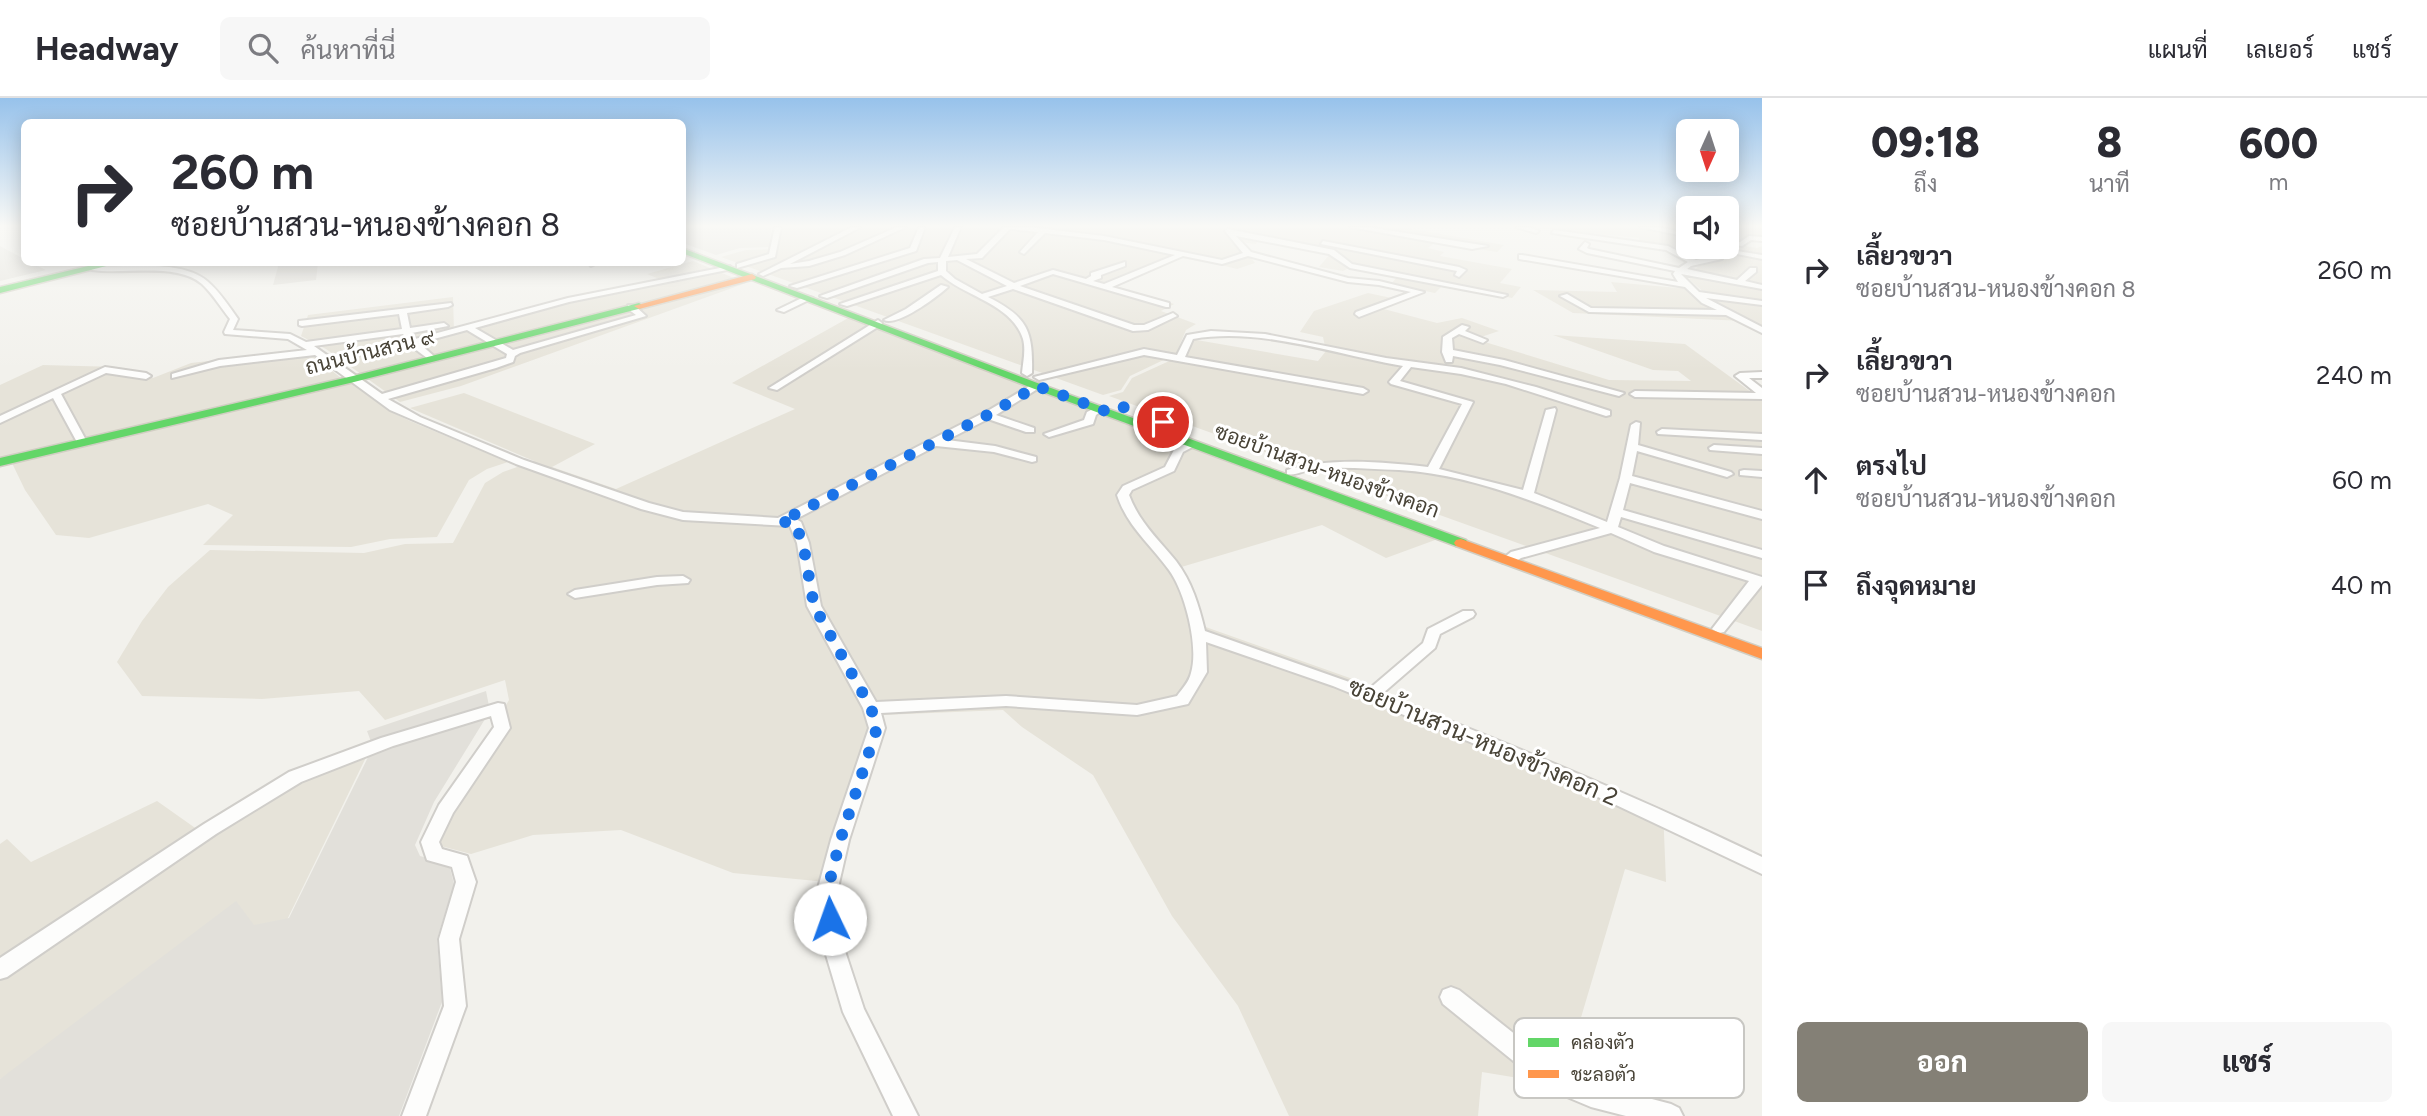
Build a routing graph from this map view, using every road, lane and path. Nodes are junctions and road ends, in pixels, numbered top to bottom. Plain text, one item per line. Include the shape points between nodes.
1 (44, 275) edge
2 (56, 275) edge
3 (191, 275) edge
4 (722, 275) edge
5 (734, 275) edge
6 (755, 275) edge
7 (756, 275) edge
8 (831, 275) edge
9 (886, 275) edge
10 (932, 275) edge
11 (946, 275) edge
12 (989, 275) edge
13 (1047, 275) edge
14 (1064, 275) edge
15 (1095, 275) edge
16 (1136, 275) edge
17 (1327, 275) edge
18 (1395, 275) edge
19 (1624, 275) edge
20 (1677, 275) edge
21 (1706, 275) edge
22 (1748, 275) edge
23 (1088, 280) junction
24 (1118, 282) junction
25 (1739, 282) junction
26 (0, 283) edge
27 (1685, 285) junction
28 (794, 286) junction
29 (1107, 286) junction
30 (944, 287) dead end
31 (1762, 287) edge
32 (1015, 288) junction
33 (0, 289) edge
34 (621, 290) junction
35 (1123, 291) junction
36 (1696, 294) junction
37 (1503, 295) dead end
38 (1564, 296) dead end
39 (817, 297) junction
40 (982, 298) junction
41 (1652, 300) dead end
42 (1575, 302) junction
43 (1616, 302) dead end
44 (1762, 303) edge
45 (844, 304) junction
46 (448, 305) dead end
47 (1166, 305) dead end
48 (635, 306) junction
49 (781, 310) dead end
50 (403, 311) junction
51 (1665, 311) junction
52 (1725, 313) junction
53 (1359, 314) dead end
54 (1173, 316) dead end
55 (883, 321) junction
56 (1744, 321) junction
57 (302, 323) dead end
58 (1762, 323) edge
59 (469, 328) junction
60 (448, 329) junction
61 (1762, 330) edge
62 (404, 331) junction
63 (1483, 340) dead end
64 (495, 342) junction
65 (412, 343) junction
66 (305, 345) junction
67 (317, 352) junction
68 (1447, 352) junction
69 (513, 354) junction
70 (367, 355) dead end
71 (431, 358) junction
72 (1180, 358) junction
73 (1409, 364) junction
74 (1451, 368) junction
75 (1762, 375) edge
76 (146, 376) dead end
77 (175, 376) dead end
78 (354, 379) junction
79 (1034, 379) junction
80 (774, 388) dead end
81 (1363, 391) dead end
82 (55, 393) junction
83 (1619, 393) dead end
84 (1635, 394) dead end
85 (1762, 395) edge
86 (380, 398) junction
87 (1111, 410) junction
88 (1551, 410) dead end
89 (1606, 413) dead end
90 (988, 415) junction
91 (0, 420) edge
92 (1636, 425) dead end
93 (1030, 430) dead end
94 (1662, 432) dead end
95 (1049, 435) dead end
96 (1762, 437) edge
97 (82, 442) junction
98 (932, 442) junction
99 (1193, 444) junction
100 (1633, 447) junction
101 (1714, 448) dead end
102 (1762, 451) edge
103 (1032, 459) dead end
104 (0, 462) edge
105 (1432, 471) junction
106 (1291, 472) junction
107 (1744, 473) dead end
108 (1727, 474) dead end
109 (1762, 474) edge
110 (1626, 478) junction
111 (1528, 495) junction
112 (1618, 512) junction
113 (1762, 515) edge
114 (780, 522) junction
115 (1611, 530) junction
116 (1762, 554) edge
117 (1512, 558) junction
118 (683, 580) dead end
119 (1760, 581) edge
120 (575, 594) dead end
121 (1468, 614) dead end
122 (1719, 629) junction
123 (1198, 634) junction
124 (1762, 645) edge
125 (1762, 654) edge
126 (1372, 694) junction
127 (871, 708) junction
128 (1762, 866) edge
129 (0, 970) edge
130 (1451, 997) dead end
131 (1514, 1047) edge
132 (1602, 1098) edge
133 (414, 1116) edge
134 (906, 1116) edge
135 (1671, 1116) edge

1 - 26 main road
2 - 33 main road
3 - 66 street via 201,279 234,319 228,332 280,335
4 - 34 street
5 - 48 main road, ถนนบ้านสวน ๙
6 - 39 main road, ซอยบ้านสวน-หนองข้างคอก
7 - 28 main road, ซอยบ้านสวน-หนองข้างคอก
8 - 28 street
9 - 39 street
10 - 45 street
11 - 40 street
12 - 32 street
13 - 32 street
14 - 23 street
15 - 23 street
16 - 24 street
17 - 53 street via 1420,292
18 - 37 street
19 - 27 street
20 - 27 street
21 - 25 street
22 - 25 street
23 - 29 street
24 - 29 street
24 - 35 street via 1133,287
25 - 31 street
27 - 36 street
28 - 39 main road, ซอยบ้านสวน-หนองข้างคอก
29 - 35 street
30 - 55 street via 909,311
32 - 40 street
32 - 54 street via 1133,328
34 - 48 street
34 - 59 street
35 - 47 street
36 - 44 street
36 - 52 street
38 - 42 street
39 - 45 main road, ซอยบ้านสวน-หนองข้างคอก
39 - 49 street
39 - 55 main road, ซอยบ้านสวน-หนองข้างคอก
40 - 79 street via 1008,313 1027,339
41 - 51 street
42 - 43 street
42 - 51 street via 1589,310
45 - 55 main road, ซอยบ้านสวน-หนองข้างคอก
46 - 50 street
48 - 64 main road, ถนนบ้านสวน ๙
48 - 69 street via 642,316
50 - 57 street
50 - 62 street
51 - 52 street
52 - 56 street
55 - 79 main road, ซอยบ้านสวน-หนองข้างคอก
55 - 80 street
56 - 58 street
56 - 61 street
59 - 60 street
59 - 64 street
60 - 62 street
60 - 65 street
62 - 65 street
62 - 66 street
63 - 68 street via 1462,329 1447,337
64 - 69 street
64 - 71 main road, ถนนบ้านสวน ๙
65 - 70 street
65 - 71 street
66 - 67 street
67 - 77 street via 219,363
67 - 78 street
68 - 74 street
68 - 83 street
69 - 86 street via 501,363
71 - 78 main road, ถนนบ้านสวน ๙
72 - 73 street via 1189,337 1224,333
72 - 79 street via 1141,352
72 - 81 street
73 - 74 street
73 - 105 street via 1394,382 1468,401
74 - 89 street via 1495,376
75 - 85 street via 1740,376
76 - 82 street via 105,370
78 - 86 street
78 - 97 main road, ถนนบ้านสวน ๙
79 - 87 main road, ซอยบ้านสวน-หนองข้างคอก
79 - 87 main road, ซอยบ้านสวน-หนองข้างคอก
79 - 90 street
82 - 91 street
82 - 97 street
84 - 85 street
86 - 114 street via 416,419 520,462 645,506 683,516
87 - 95 street via 1091,414 1089,422
87 - 99 main road, ซอยบ้านสวน-หนองข้างคอก
87 - 106 main road, ซอยบ้านสวน-หนองข้างคอก
88 - 111 street
90 - 93 street
90 - 98 street
92 - 100 street
94 - 96 street
97 - 104 main road, ถนนบ้านสวน ๙
98 - 103 street via 995,449
98 - 114 street
99 - 117 main road, ซอยบ้านสวน-หนองข้างคอก
99 - 123 street via 1174,454 1170,469 1127,488 1123,495 1128,513 1185,586
100 - 108 street
100 - 110 street
101 - 102 street
105 - 106 street via 1311,466
105 - 111 street
106 - 117 main road, ซอยบ้านสวน-หนองข้างคอก
107 - 109 street
110 - 112 street
110 - 113 street
111 - 115 street
112 - 115 street
112 - 116 street
114 - 127 street via 794,522 803,543 814,606
115 - 117 street
115 - 119 street
117 - 122 main road, ซอยบ้านสวน-หนองข้างคอก
117 - 125 main road, ซอยบ้านสวน-หนองข้างคอก
118 - 120 street
119 - 122 street
121 - 126 street via 1433,632 1430,645
122 - 124 main road, ซอยบ้านสวน-หนองข้างคอก
123 - 126 street, ซอยบ้านสวน-หนองข้างคอก 2
123 - 127 street via 1199,672 1182,700 1137,710 1006,701
126 - 128 street, ซอยบ้านสวน-หนองข้างคอก 2 via 1591,785
127 - 134 street via 877,728 827,892 834,948 854,1012
129 - 133 street via 295,777 498,708 502,728 445,810 429,842 434,855 460,860 466,882 449,939 455,1006
130 - 131 street
132 - 135 street

